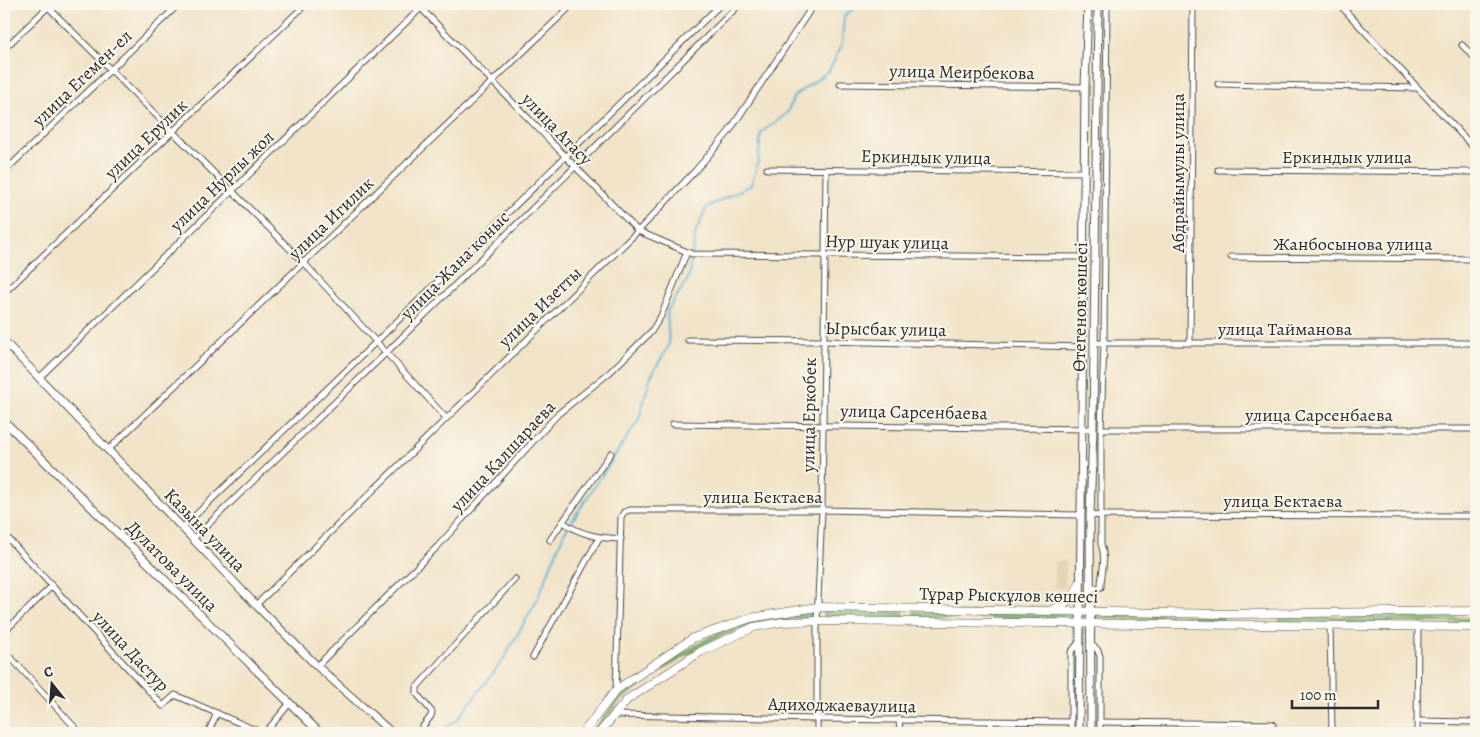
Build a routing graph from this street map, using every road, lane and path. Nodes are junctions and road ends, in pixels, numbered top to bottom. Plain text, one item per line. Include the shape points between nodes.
1 (179, 4) edge
2 (306, 4) edge
3 (573, 4) edge
4 (721, 4) edge
5 (729, 4) edge
6 (814, 4) edge
7 (1088, 4) edge
8 (1098, 4) edge
9 (1107, 4) edge
10 (1193, 4) edge
11 (48, 5) edge
12 (421, 5) edge
13 (738, 6) edge
14 (1340, 6) edge
15 (1462, 45) dead end
16 (4, 49) edge
17 (1476, 59) edge
18 (110, 70) junction
19 (491, 82) junction
20 (840, 84) dead end
21 (1218, 84) dead end
22 (1084, 87) junction
23 (1417, 88) junction
24 (172, 133) junction
25 (1476, 150) edge
26 (564, 156) junction
27 (574, 167) junction
28 (767, 169) dead end
29 (826, 170) junction
30 (1218, 170) dead end
31 (4, 172) edge
32 (1084, 172) junction
33 (1476, 172) edge
34 (231, 192) junction
35 (638, 231) junction
36 (689, 253) junction
37 (825, 255) junction
38 (1230, 257) dead end
39 (1083, 258) junction
40 (1476, 259) edge
41 (304, 263) junction
42 (4, 293) edge
43 (1083, 330) junction
44 (1095, 330) junction
45 (688, 340) dead end
46 (824, 341) junction
47 (376, 342) junction
48 (4, 343) edge
49 (1095, 343) junction
50 (1104, 343) junction
51 (1190, 343) junction
52 (1476, 343) edge
53 (1083, 347) junction
54 (386, 353) junction
55 (39, 378) junction
56 (446, 418) junction
57 (4, 421) edge
58 (673, 424) dead end
59 (823, 425) junction
60 (1081, 428) junction
61 (1097, 429) junction
62 (1476, 429) edge
63 (108, 450) junction
64 (611, 453) dead end
65 (822, 510) junction
66 (1080, 515) junction
67 (1102, 515) junction
68 (1090, 516) junction
69 (1476, 516) edge
70 (562, 522) junction
71 (182, 528) junction
72 (4, 534) edge
73 (598, 538) junction
74 (193, 539) junction
75 (621, 539) junction
76 (550, 540) dead end
77 (515, 579) dead end
78 (1080, 582) junction
79 (52, 586) junction
80 (1090, 589) junction
81 (256, 605) junction
82 (817, 607) junction
83 (908, 608) junction
84 (1050, 610) junction
85 (1080, 611) junction
86 (1090, 611) junction
87 (1476, 611) edge
88 (1273, 613) junction
89 (1226, 614) junction
90 (817, 621) junction
91 (908, 622) junction
92 (1080, 624) junction
93 (1090, 624) junction
94 (1226, 625) junction
95 (1274, 625) junction
96 (1330, 626) junction
97 (1418, 626) junction
98 (1476, 627) edge
99 (4, 632) edge
100 (1080, 641) junction
101 (1090, 644) junction
102 (4, 650) edge
103 (533, 657) dead end
104 (317, 666) junction
105 (643, 672) junction
106 (651, 684) junction
107 (616, 690) junction
108 (290, 704) junction
109 (217, 713) junction
110 (613, 714) junction
111 (816, 719) junction
112 (899, 719) junction
113 (991, 721) junction
114 (1417, 721) junction
115 (1071, 722) junction
116 (1100, 722) junction
117 (1476, 722) edge
118 (1273, 724) dead end
119 (80, 733) edge
120 (208, 733) edge
121 (263, 733) edge
122 (320, 733) edge
123 (392, 733) edge
124 (418, 733) edge
125 (583, 733) edge
126 (599, 733) edge
127 (817, 733) edge
128 (900, 733) edge
129 (991, 733) edge
130 (1071, 733) edge
131 (1079, 733) edge
132 (1091, 733) edge
133 (1100, 733) edge
134 (1332, 733) edge
135 (1417, 733) edge

1 - 18 street, улица Егемен-ел
2 - 24 street, улица Ерулик
3 - 19 street, улица Игилик
4 - 26 street, улица Жана коныс
5 - 13 street, улица Жана коныс
6 - 35 street, улица Изетты via 728,132 696,171
7 - 22 main road, Өтегенов көшесі
8 - 44 main road, Өтегенов көшесі
9 - 50 street
10 - 51 street, Абдрайымулы улица
11 - 16 street
11 - 18 street
12 - 19 street, улица Атасу
12 - 34 street, улица Нурлы жол
13 - 27 street, улица Жана коныс
14 - 23 street
15 - 17 street
18 - 24 street
18 - 31 street, улица Егемен-ел
19 - 26 street, улица Атасу
19 - 41 street, улица Игилик
20 - 22 street, улица Меирбекова
21 - 23 street
22 - 32 main road, Өтегенов көшесі
23 - 25 street
24 - 34 street
24 - 42 street, улица Ерулик
26 - 27 street, улица Атасу
26 - 47 street, улица Жана коныс
27 - 35 street, улица Атасу
27 - 54 street, улица Жана коныс
28 - 29 street, Еркиндык улица
29 - 32 street, Еркиндык улица
29 - 37 street, улица Еркобек
30 - 33 street, Еркиндык улица
32 - 39 main road, Өтегенов көшесі
34 - 41 street
34 - 55 street, улица Нурлы жол
35 - 36 street, улица Атасу
35 - 56 street, улица Изетты
36 - 37 street, Нур шуак улица
36 - 104 street, улица Калшараева via 651,332 609,373 558,414 438,546
37 - 39 street, Нур шуак улица
37 - 46 street, улица Еркобек
38 - 40 street, Жанбосынова улица
39 - 43 main road, Өтегенов көшесі
41 - 47 street
41 - 63 street, улица Игилик
43 - 44 street
43 - 53 main road, Өтегенов көшесі
44 - 49 main road, Өтегенов көшесі
45 - 46 street, Ырысбак улица
46 - 53 street, Ырысбак улица
46 - 59 street, улица Еркобек
47 - 54 street
47 - 71 street, улица Жана коныс
48 - 55 main road, Казына улица
49 - 50 street, улица Тайманова
49 - 61 main road, Өтегенов көшесі
50 - 51 street, улица Тайманова
50 - 61 street
51 - 52 street, улица Тайманова
53 - 60 main road, Өтегенов көшесі
54 - 56 street
54 - 74 street, улица Жана коныс
55 - 63 main road, Казына улица
56 - 81 street, улица Изетты
57 - 108 main road, Дулатова улица
58 - 59 street, улица Сарсенбаева
59 - 60 street, улица Сарсенбаева
59 - 65 street, улица Еркобек
60 - 61 street, улица Сарсенбаева
60 - 66 main road, Өтегенов көшесі
61 - 62 street, улица Сарсенбаева
61 - 67 street
61 - 68 main road, Өтегенов көшесі
63 - 71 main road, Казына улица
64 - 70 street
65 - 66 street, улица Бектаева
65 - 75 street, улица Бектаева via 630,510 621,517
65 - 82 street, улица Еркобек
66 - 78 main road, Өтегенов көшесі
67 - 68 street, улица Бектаева
67 - 69 street, улица Бектаева
67 - 80 street via 1104,569 1100,587
68 - 80 main road, Өтегенов көшесі
70 - 73 street via 578,532
70 - 76 street
71 - 74 main road, Казына улица
72 - 79 street, улица Дастур
73 - 75 street
73 - 103 street
74 - 81 main road, Казына улица
75 - 107 street, улица Бектаева
77 - 124 street via 417,687 417,694 432,712
78 - 84 main road via 1070,601
78 - 85 main road, Өтегенов көшесі
79 - 99 street
79 - 109 street, улица Дастур via 163,706 175,695
80 - 86 main road, Өтегенов көшесі
81 - 104 main road, Казына улица
82 - 83 main road, Тұрар Рыскұлов көшесі
82 - 90 street, улица Еркобек
82 - 105 main road, Тұрар Рыскұлов көшесі via 751,618 693,638
83 - 84 main road, Тұрар Рыскұлов көшесі
83 - 91 main road
84 - 85 main road, Тұрар Рыскұлов көшесі
85 - 86 main road, Тұрар Рыскұлов көшесі
85 - 92 main road, Өтегенов көшесі
86 - 89 main road, Тұрар Рыскұлов көшесі
86 - 93 main road, Өтегенов көшесі
87 - 88 main road, Тұрар Рыскұлов көшесі
88 - 89 main road, Тұрар Рыскұлов көшесі
88 - 95 main road
89 - 94 main road
90 - 91 main road, Тұрар Рыскұлов көшесі
90 - 106 main road, Тұрар Рыскұлов көшесі via 754,627 700,652
90 - 111 street, улица Еркобек
91 - 92 main road, Тұрар Рыскұлов көшесі
92 - 93 main road, Тұрар Рыскұлов көшесі
92 - 100 main road, Өтегенов көшесі
93 - 94 main road, Тұрар Рыскұлов көшесі
93 - 101 main road, Өтегенов көшесі
94 - 95 main road, Тұрар Рыскұлов көшесі
95 - 96 main road, Тұрар Рыскұлов көшесі
96 - 97 main road, Тұрар Рыскұлов көшесі
96 - 134 street
97 - 98 main road, Тұрар Рыскұлов көшесі
97 - 114 street
100 - 115 street via 1071,652
100 - 131 main road, Өтегенов көшесі
101 - 116 street via 1097,648 1100,656
101 - 132 main road, Өтегенов көшесі
102 - 119 street
104 - 123 main road, Казына улица
105 - 106 main road
105 - 107 main road, Тұрар Рыскұлов көшесі
106 - 110 main road, Тұрар Рыскұлов көшесі
107 - 125 main road, Тұрар Рыскұлов көшесі
108 - 121 street
108 - 122 main road, Дулатова улица
109 - 120 street
109 - 121 street, улица Дастур
110 - 111 street, Адиходжаеваулица
110 - 126 main road, Тұрар Рыскұлов көшесі
111 - 112 street, Адиходжаеваулица
111 - 127 street, улица Еркобек
112 - 113 street, Адиходжаеваулица
112 - 128 street
113 - 115 street, Адиходжаеваулица
113 - 129 street
114 - 117 street
114 - 135 street
115 - 130 street
116 - 118 street
116 - 133 street

